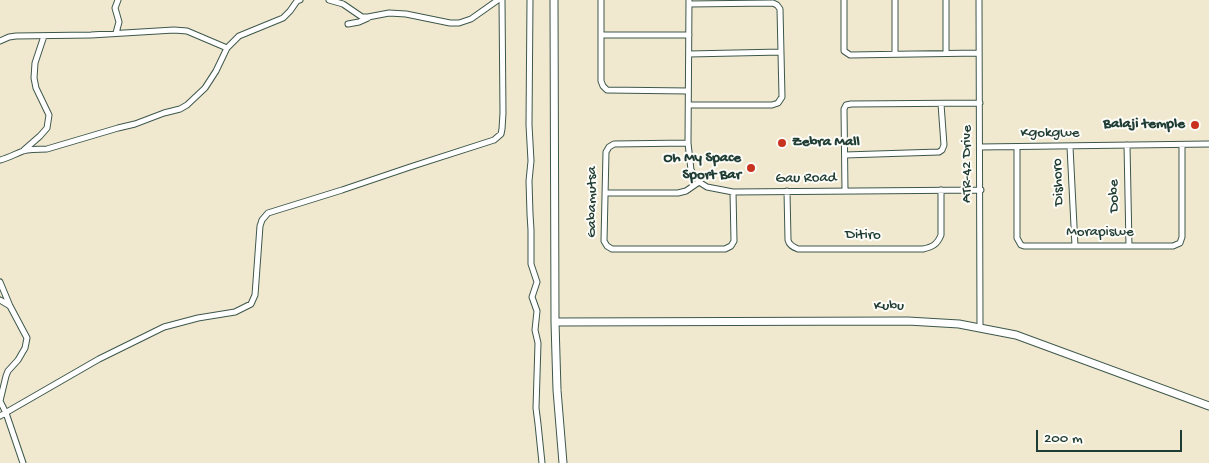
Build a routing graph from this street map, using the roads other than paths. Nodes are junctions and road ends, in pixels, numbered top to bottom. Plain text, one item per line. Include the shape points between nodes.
1 (118, 0) edge
2 (298, 0) edge
3 (329, 0) edge
4 (498, 0) edge
5 (502, 0) edge
6 (530, 0) edge
7 (554, 0) edge
8 (601, 0) edge
9 (844, 0) edge
10 (895, 0) edge
11 (946, 0) edge
12 (979, 0) edge
13 (343, 2) edge
14 (689, 2) edge
15 (368, 18) junction
16 (348, 24) dead end
17 (116, 33) junction
18 (601, 35) junction
19 (689, 35) junction
20 (44, 36) junction
21 (0, 41) edge
22 (227, 48) junction
23 (781, 52) junction
24 (946, 53) junction
25 (979, 53) junction
26 (689, 54) junction
27 (895, 54) junction
28 (688, 91) junction
29 (941, 104) junction
30 (980, 104) junction
31 (689, 105) junction
32 (688, 143) junction
33 (1209, 144) edge
34 (1126, 145) junction
35 (1182, 145) junction
36 (1070, 146) junction
37 (980, 147) junction
38 (1017, 147) junction
39 (22, 152) junction
40 (845, 155) junction
41 (0, 160) edge
42 (699, 182) junction
43 (941, 190) junction
44 (981, 190) junction
45 (787, 191) junction
46 (845, 191) junction
47 (733, 192) junction
48 (604, 193) junction
49 (1074, 246) junction
50 (1129, 246) junction
51 (0, 282) edge
52 (0, 300) edge
53 (10, 306) junction
54 (555, 322) junction
55 (574, 322) junction
56 (980, 327) junction
57 (556, 340) junction
58 (0, 401) edge
59 (1209, 406) edge
60 (6, 413) junction
61 (0, 416) edge
62 (23, 463) edge
63 (542, 463) edge
64 (562, 463) edge

1 - 17 street via 115,8 119,22
2 - 22 street via 283,18 239,36
3 - 13 street
4 - 15 street via 471,19 459,23 390,13
5 - 60 street via 503,113 501,134 494,140 268,213 260,226 255,295 251,304 235,312 164,326
6 - 63 street via 531,264 537,282 532,297 537,311 534,330 538,343 536,408
7 - 54 main road
8 - 18 street
9 - 27 street via 844,51 850,55
10 - 27 street
11 - 24 street
12 - 25 street, ATR-42 Drive
13 - 15 street
14 - 19 street
14 - 23 street via 778,5
15 - 16 street
17 - 20 street
17 - 22 street via 181,30
18 - 19 street
18 - 28 street via 601,81 607,90
19 - 26 street
20 - 21 street via 16,36
20 - 39 street via 35,63 34,78 49,115 47,128
22 - 39 street via 205,88 180,109 51,148
23 - 26 street
23 - 31 street via 782,97 778,103
24 - 25 street
24 - 27 street
25 - 30 street, ATR-42 Drive
26 - 28 street
28 - 31 street
29 - 30 street
29 - 40 street via 944,145 939,152
29 - 40 street via 848,104 844,109
30 - 37 street, ATR-42 Drive
31 - 32 street
32 - 42 street via 691,170
32 - 48 street, Gabamutsa via 614,144 606,152
33 - 35 street, Kgokgwe
34 - 35 street, Kgokgwe
34 - 36 street, Kgokgwe
34 - 50 street, Dobe
35 - 50 street, Morapiswe via 1180,244
36 - 38 street, Kgokgwe
36 - 49 street, Dishoro
37 - 38 street, Kgokgwe
37 - 44 street, ATR-42 Drive
38 - 49 street, Morapiswe via 1017,241 1024,246
39 - 41 street
40 - 46 street
42 - 47 street, Gau Road via 716,190
42 - 48 street via 678,193
43 - 44 street, Gau Road
43 - 45 street, Ditiro via 941,235 938,242 923,249 794,248 788,240
43 - 46 street, Gau Road
44 - 56 street, ATR-42 Drive
45 - 46 street, Gau Road
45 - 47 street, Gau Road
47 - 48 street, Gabamutsa via 734,241 725,249 612,249 604,241
49 - 50 street, Morapiswe
51 - 53 street
52 - 53 street
53 - 58 street via 27,338 25,348 8,371
54 - 55 main road, Kubu
54 - 57 main road
55 - 56 main road, Kubu via 908,321
55 - 57 main road via 559,331
56 - 59 main road, Kubu via 1016,335
57 - 64 main road
58 - 60 street
60 - 61 street
60 - 62 street

